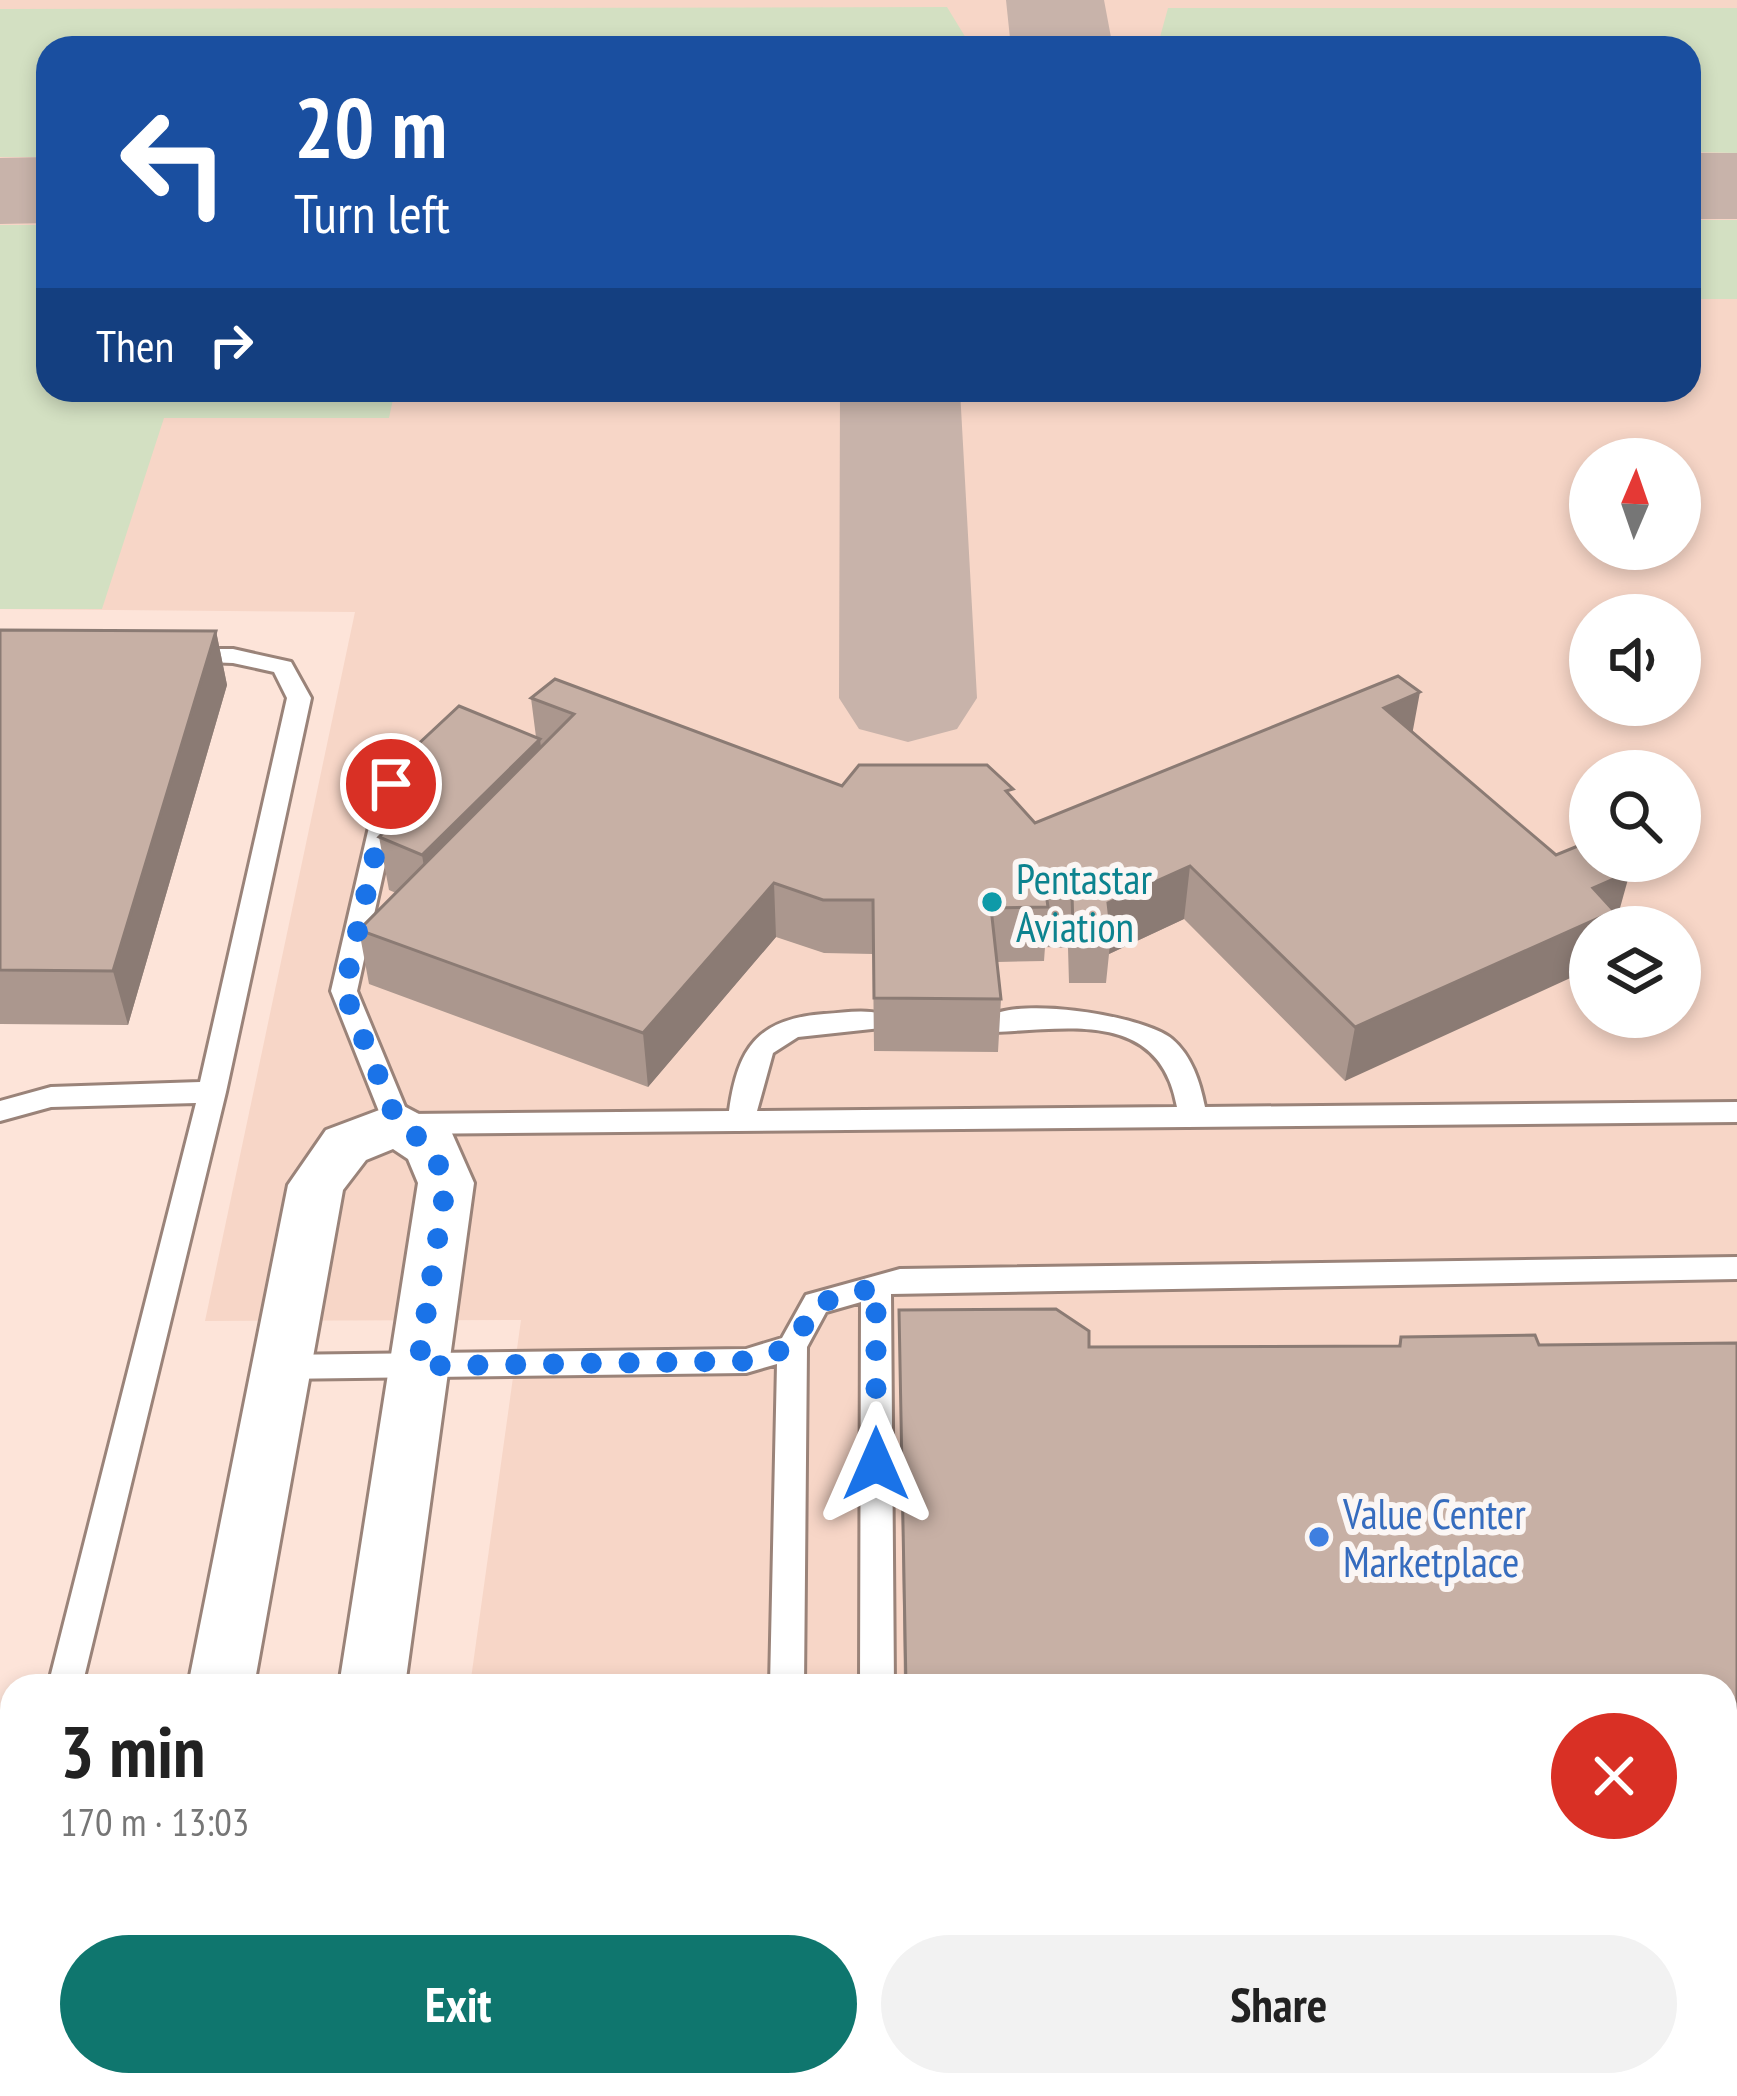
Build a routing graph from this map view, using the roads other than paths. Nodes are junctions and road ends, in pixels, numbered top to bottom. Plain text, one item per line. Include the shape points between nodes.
1 (163, 656) edge
2 (449, 749) edge
3 (872, 1021) edge
4 (995, 1022) edge
5 (212, 1092) junction
6 (0, 1112) edge
7 (1737, 1112) edge
8 (1193, 1117) junction
9 (742, 1121) junction
10 (398, 1124) junction
11 (1737, 1268) edge
12 (876, 1287) junction
13 (792, 1347) junction
14 (418, 1366) junction
15 (278, 1367) junction
16 (68, 1674) edge
17 (223, 1674) edge
18 (374, 1674) edge
19 (788, 1674) edge
20 (877, 1674) edge

1 - 5 lane via 233,656 283,667 298,698
2 - 10 lane via 408,755 391,784 344,991
3 - 9 lane via 820,1024 767,1040 748,1065
4 - 8 lane via 1130,1026 1181,1069
5 - 6 lane via 51,1097
5 - 16 lane
7 - 8 lane
8 - 9 lane
9 - 10 lane
10 - 14 street via 431,1146 446,1184
10 - 15 street via 346,1145 316,1185
11 - 12 lane via 900,1280
12 - 13 lane via 816,1304
12 - 20 lane
13 - 14 lane via 746,1361
13 - 19 lane
14 - 15 lane
14 - 18 street
15 - 17 street

